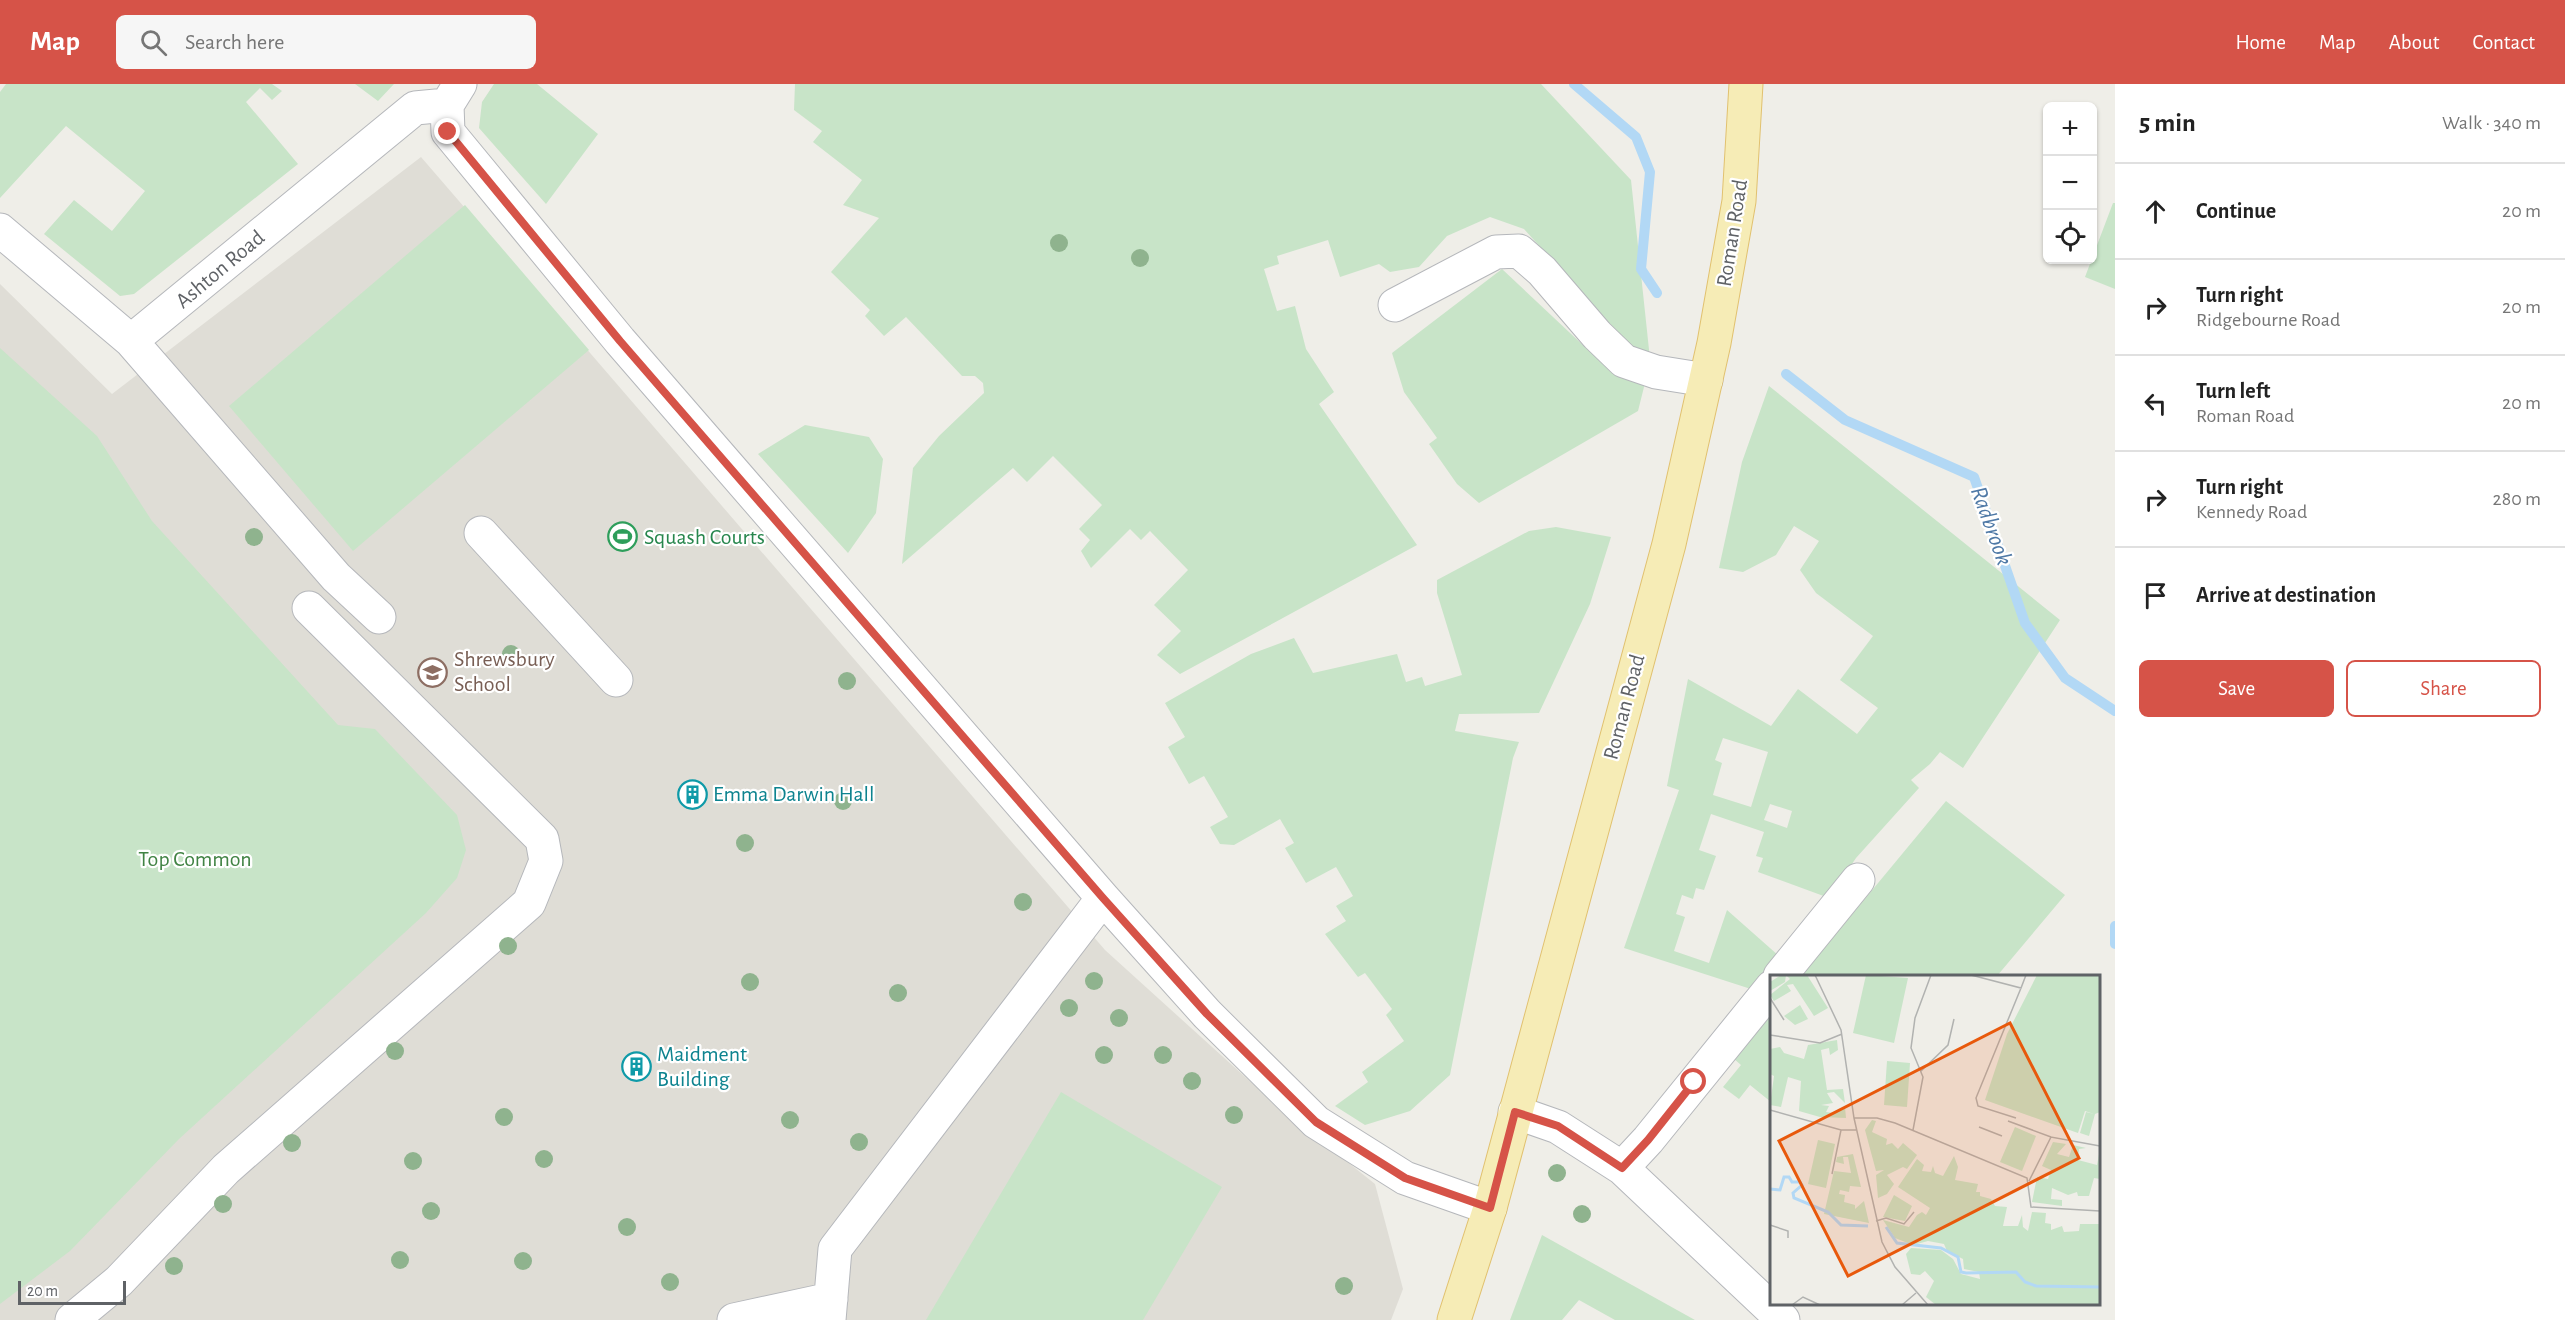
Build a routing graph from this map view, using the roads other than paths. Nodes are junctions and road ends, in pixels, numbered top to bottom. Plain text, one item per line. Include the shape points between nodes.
1 (1746, 84) edge
2 (454, 95) edge
3 (0, 231) edge
4 (1395, 305) dead end
5 (131, 341) junction
6 (1706, 380) junction
7 (481, 533) dead end
8 (309, 608) dead end
9 (379, 617) dead end
10 (616, 680) dead end
11 (1858, 880) dead end
12 (1103, 898) junction
13 (1781, 975) edge
14 (1770, 989) edge
15 (1515, 1112) junction
16 (1622, 1168) junction
17 (1490, 1208) junction
18 (830, 1309) edge
19 (72, 1320) edge
20 (734, 1320) edge
21 (1454, 1320) edge
22 (1783, 1320) edge

1 - 6 main road, Roman Road via 1739,201
2 - 5 street, Ashton Road via 416,108
2 - 12 street via 448,132 600,318
3 - 5 street
4 - 6 street via 1496,252 1519,251 1624,361 1656,372
5 - 9 street via 336,577
6 - 15 main road, Roman Road via 1669,544
7 - 10 street
8 - 19 street via 542,839 546,861 530,903 226,1169 120,1281
11 - 13 street
12 - 17 street via 1207,1014 1316,1122 1405,1178
12 - 18 street via 835,1249
14 - 16 street
15 - 16 street via 1558,1126
15 - 17 main road, Roman Road
16 - 22 street
17 - 21 main road, Roman Road
18 - 20 street

